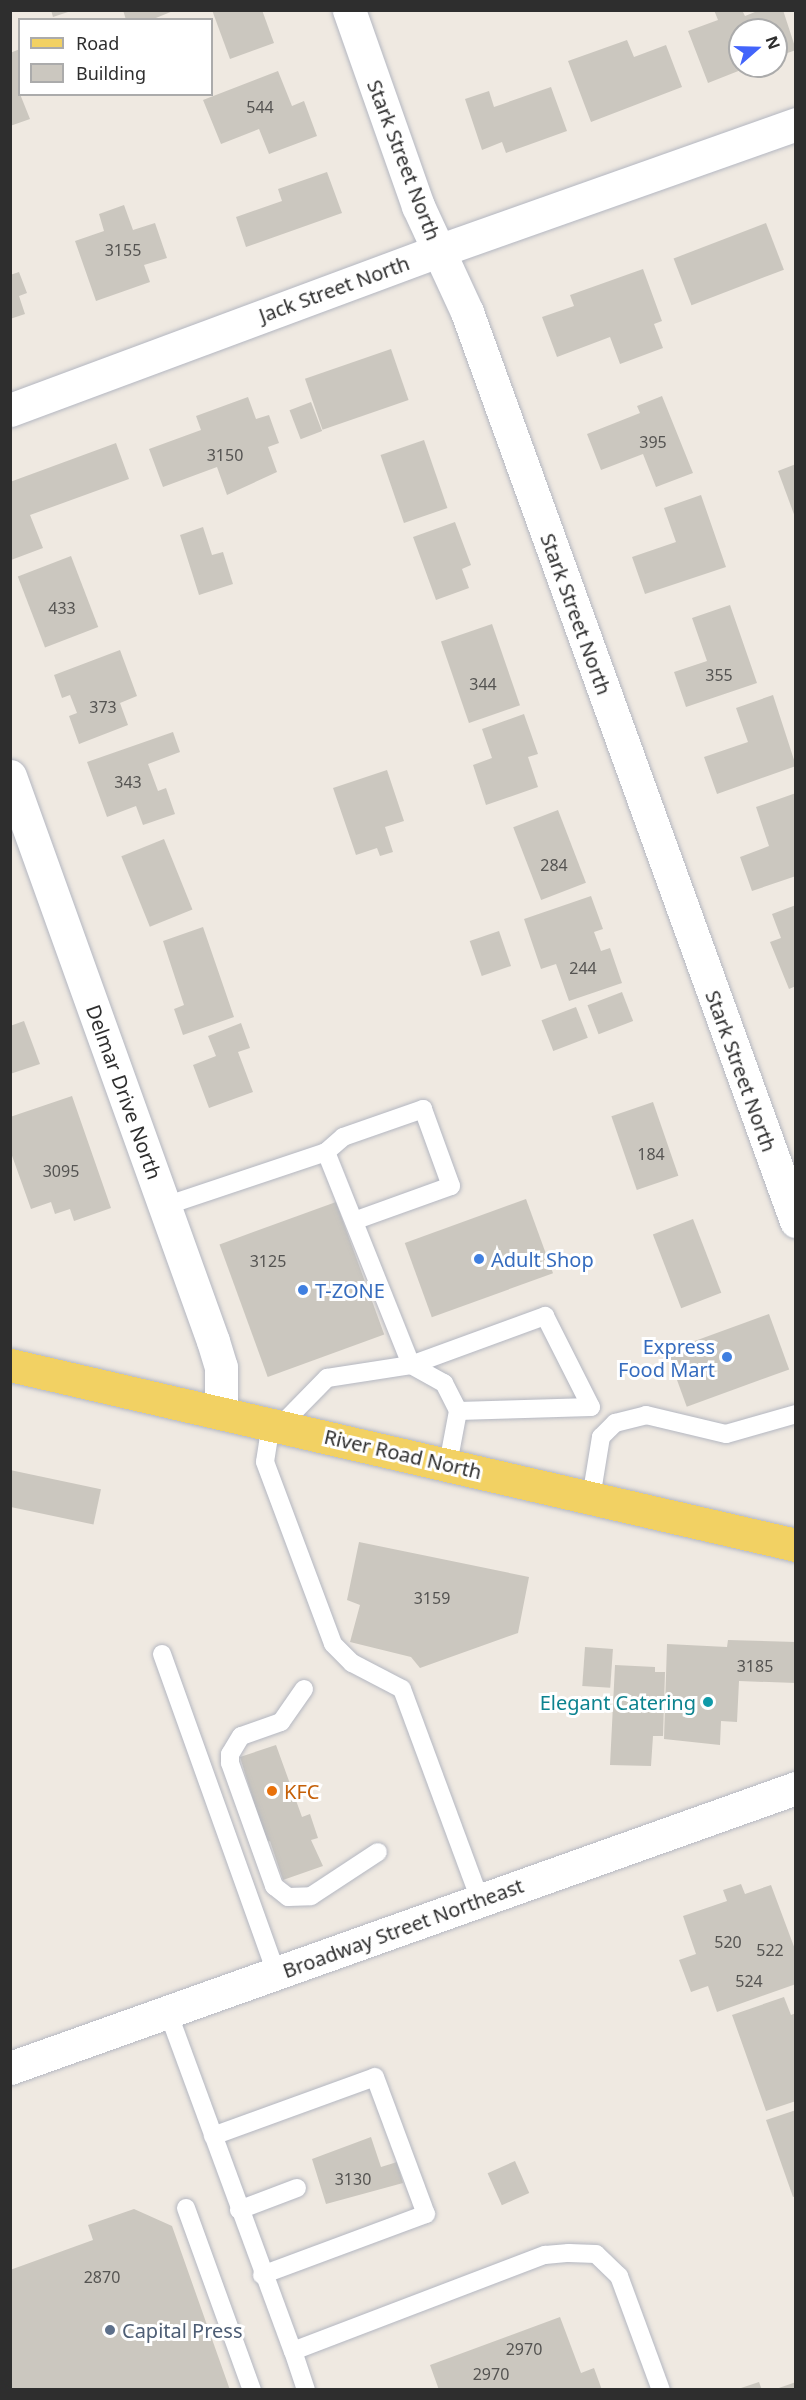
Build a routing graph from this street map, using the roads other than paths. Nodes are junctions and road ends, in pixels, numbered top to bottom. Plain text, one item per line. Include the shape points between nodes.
1 (349, 10) edge
2 (795, 124) edge
3 (438, 250) junction
4 (10, 410) edge
5 (10, 776) edge
6 (326, 1152) junction
7 (165, 1206) junction
8 (354, 1221) junction
9 (795, 1221) edge
10 (10, 1365) edge
11 (411, 1365) junction
12 (591, 1407) junction
13 (458, 1411) junction
14 (220, 1412) junction
15 (795, 1414) edge
16 (615, 1423) junction
17 (276, 1424) junction
18 (448, 1464) junction
19 (591, 1498) junction
20 (795, 1545) edge
21 (162, 1654) dead end
22 (304, 1689) dead end
23 (795, 1788) edge
24 (378, 1852) dead end
25 (480, 1900) junction
26 (276, 1973) junction
27 (168, 2012) junction
28 (10, 2068) edge
29 (213, 2136) junction
30 (297, 2188) dead end
31 (186, 2208) dead end
32 (239, 2210) junction
33 (262, 2275) junction
34 (293, 2351) junction
35 (252, 2390) edge
36 (306, 2390) edge
37 (661, 2390) edge

1 - 3 street, Stark Street North
2 - 3 street, Jack Street North
3 - 4 street, Jack Street North
3 - 9 street, Stark Street North via 467,312
5 - 7 street, Delmar Drive North
6 - 7 lane
6 - 8 lane
6 - 8 lane via 343,1137 423,1109 451,1186
7 - 14 street, Delmar Drive North via 218,1358
8 - 11 lane
10 - 14 main road, River Road North
11 - 12 lane via 545,1316
11 - 13 lane via 444,1383
11 - 17 lane via 327,1378
12 - 13 lane
12 - 16 lane
13 - 18 lane
14 - 17 main road, River Road North
15 - 16 lane via 726,1434 646,1415
16 - 19 lane via 602,1437
17 - 18 main road, River Road North
17 - 25 lane via 265,1462 333,1644 352,1663 402,1689
18 - 19 main road, River Road North
19 - 20 main road, River Road North
21 - 26 lane
22 - 24 lane via 281,1722 241,1736 230,1754 274,1886 288,1897 311,1896
23 - 25 street, Broadway Street Northeast
25 - 26 street, Broadway Street Northeast
26 - 27 street, Broadway Street Northeast
27 - 28 street, Broadway Street Northeast
27 - 29 lane
29 - 32 lane
29 - 33 lane via 375,2077 426,2214
30 - 32 lane
31 - 35 lane
32 - 33 lane
33 - 34 lane
34 - 36 lane
34 - 37 lane via 545,2255 596,2254 619,2276

